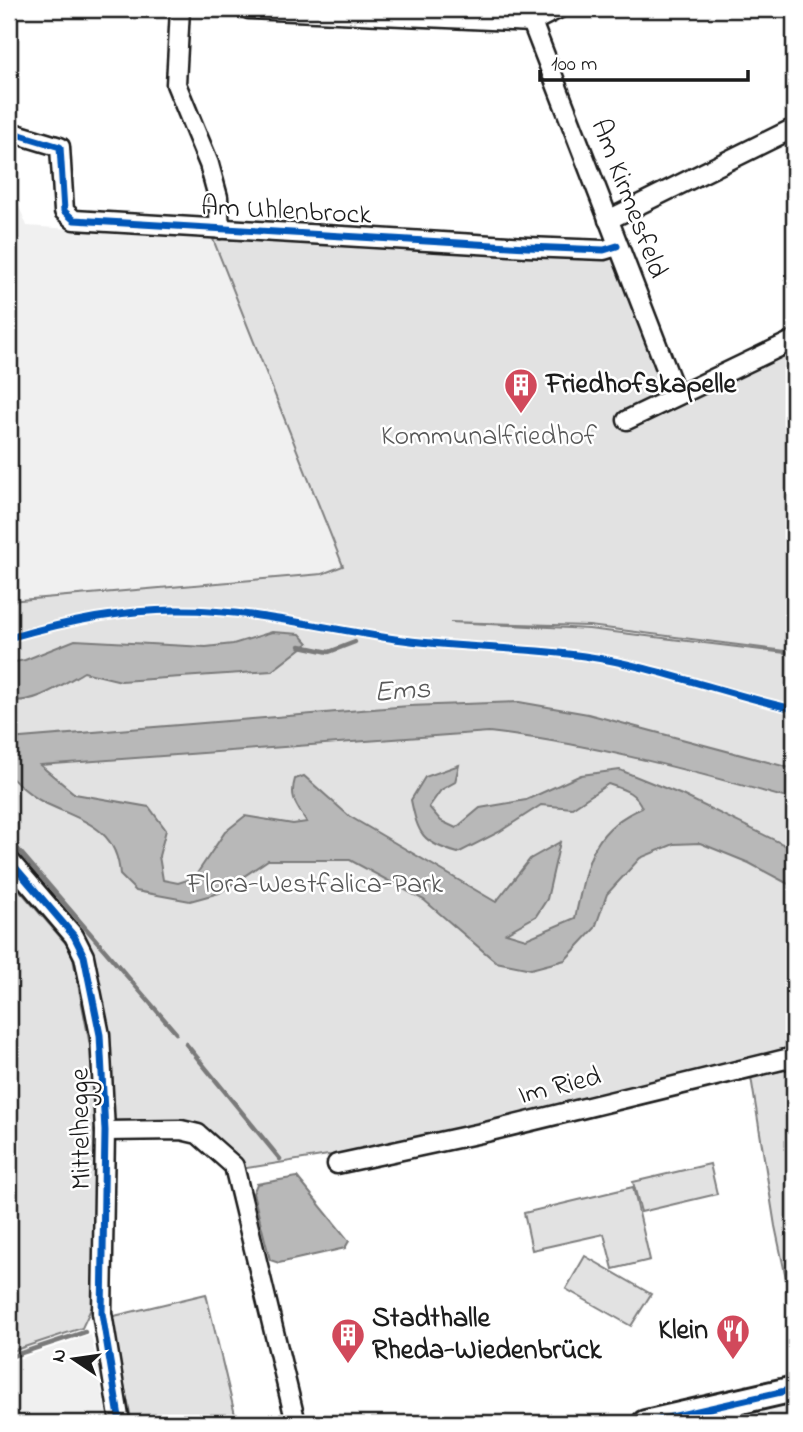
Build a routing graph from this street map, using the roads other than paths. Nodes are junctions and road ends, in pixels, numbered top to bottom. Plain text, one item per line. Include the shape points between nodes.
1 (180, 9) edge
2 (249, 9) edge
3 (558, 9) edge
4 (532, 22) junction
5 (794, 128) edge
6 (17, 134) dead end
7 (608, 220) junction
8 (220, 229) junction
9 (617, 246) junction
10 (794, 340) edge
11 (676, 394) junction
12 (627, 420) dead end
13 (9, 860) edge
14 (794, 1057) edge
15 (105, 1131) junction
16 (337, 1164) dead end
17 (794, 1389) edge
18 (120, 1423) edge
19 (296, 1423) edge
20 (645, 1423) edge

1 - 8 street, Am Uhlenbrock via 176,84 209,164
2 - 4 street
3 - 4 street
4 - 7 street, Am Kirmesfeld
5 - 7 street
6 - 8 street, Am Uhlenbrock via 61,147 64,211 74,220
7 - 9 street, Am Kirmesfeld
8 - 9 street, Am Uhlenbrock via 527,247 604,250
9 - 11 street, Am Kirmesfeld
10 - 11 street
11 - 12 street
13 - 15 street, Mittelhegge via 74,936 84,956 103,1063
14 - 16 street, Im Ried
15 - 18 street, Mittelhegge via 102,1313
15 - 19 street, Mittelhegge via 198,1134 234,1166
17 - 20 street

